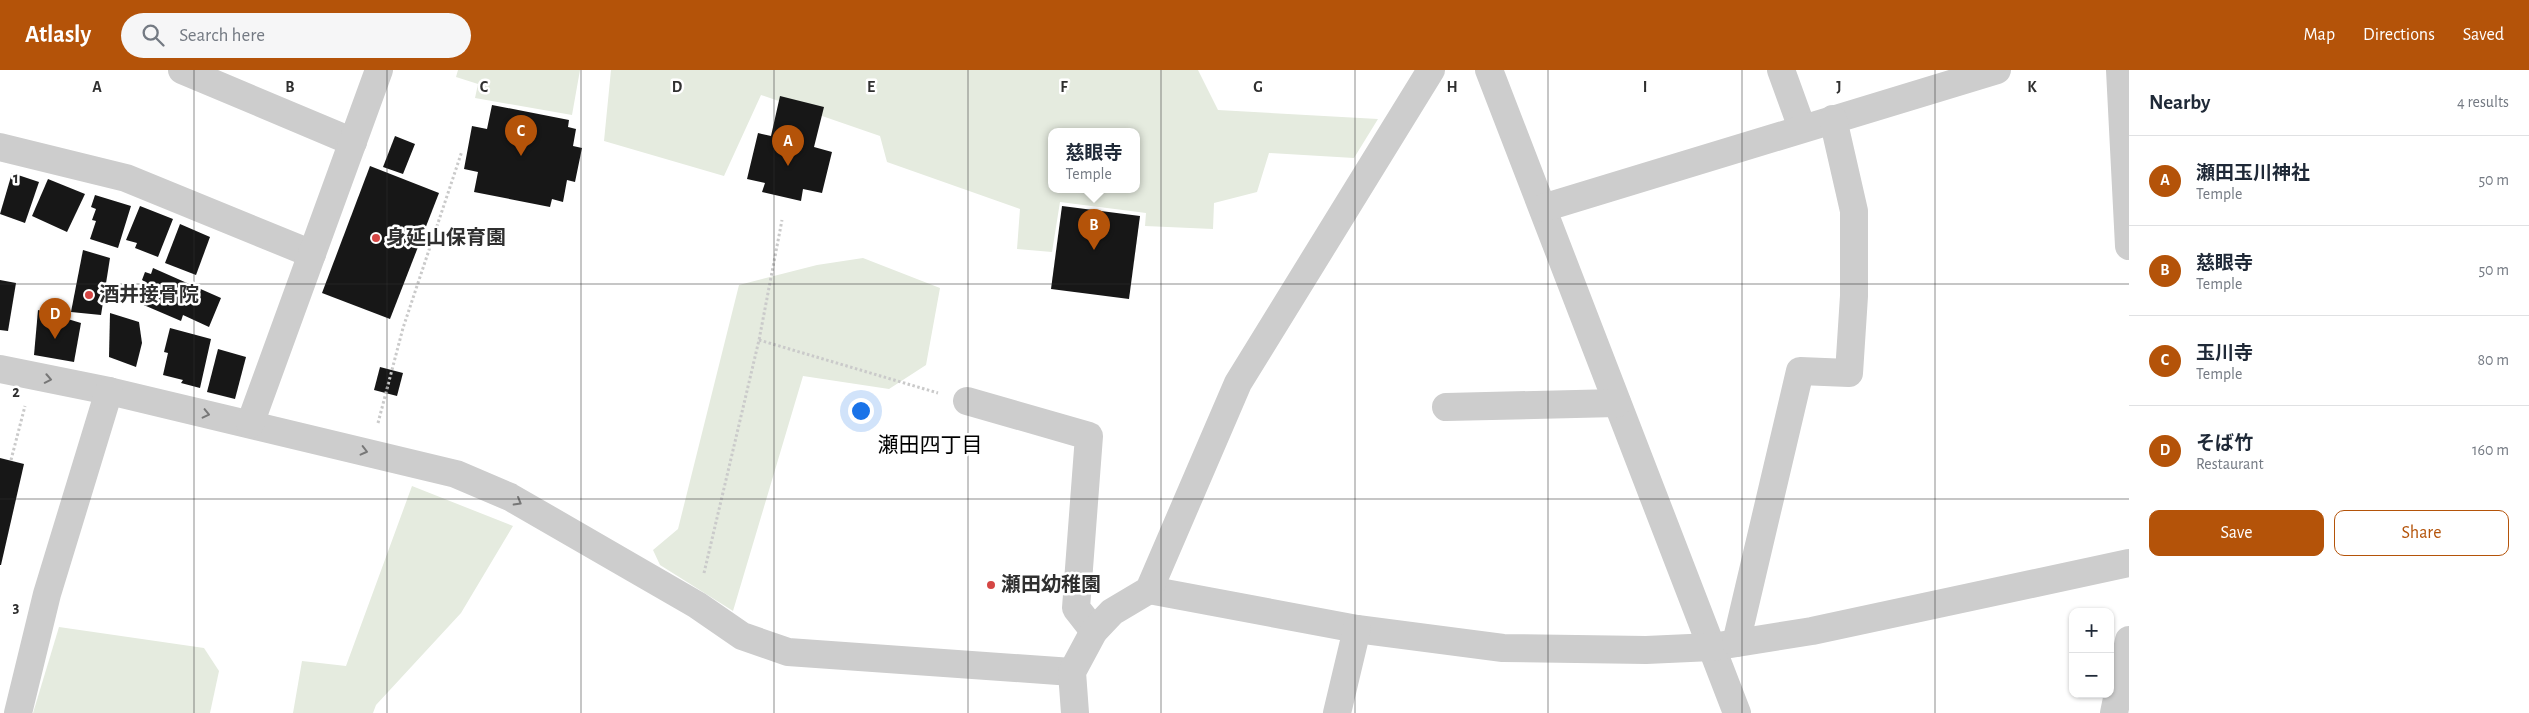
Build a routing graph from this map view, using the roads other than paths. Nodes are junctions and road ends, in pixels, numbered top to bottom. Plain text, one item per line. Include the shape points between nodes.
1 (182, 70) edge
2 (379, 70) edge
3 (1431, 70) edge
4 (1489, 70) edge
5 (1781, 70) edge
6 (1997, 70) edge
7 (2120, 70) edge
8 (1833, 119) junction
9 (1802, 128) junction
10 (353, 142) junction
11 (0, 147) edge
12 (1543, 208) junction
13 (2129, 246) edge
14 (312, 254) junction
15 (0, 369) edge
16 (109, 391) junction
17 (967, 401) road end
18 (1618, 403) junction
19 (1446, 407) dead end
20 (250, 424) junction
21 (2129, 563) edge
22 (1149, 590) junction
23 (1357, 629) junction
24 (1094, 631) junction
25 (2129, 640) edge
26 (1724, 645) junction
27 (1072, 672) junction
28 (18, 713) edge
29 (1075, 713) edge
30 (1337, 713) edge
31 (1737, 713) edge
32 (2114, 713) edge

1 - 10 street
2 - 10 street
3 - 22 street via 1238,383
4 - 12 street
5 - 9 street
6 - 8 street
7 - 13 street
8 - 9 street
8 - 26 street via 1854,211 1854,296 1849,373 1800,371
9 - 12 street
10 - 14 street
11 - 14 street via 126,178
12 - 18 street
14 - 20 street
15 -> 16 street
16 -> 20 street
16 - 28 street via 47,594
17 - 24 street via 1090,436 1076,608
18 - 19 street
18 - 26 street
20 -> 27 street via 456,474 510,497 697,605 742,636 788,652
21 - 26 street via 1812,631
22 - 23 street
22 - 24 street via 1112,612
23 - 26 street via 1503,648 1646,650
23 - 30 street
24 - 27 street
25 - 32 street
26 - 31 street
27 - 29 street

